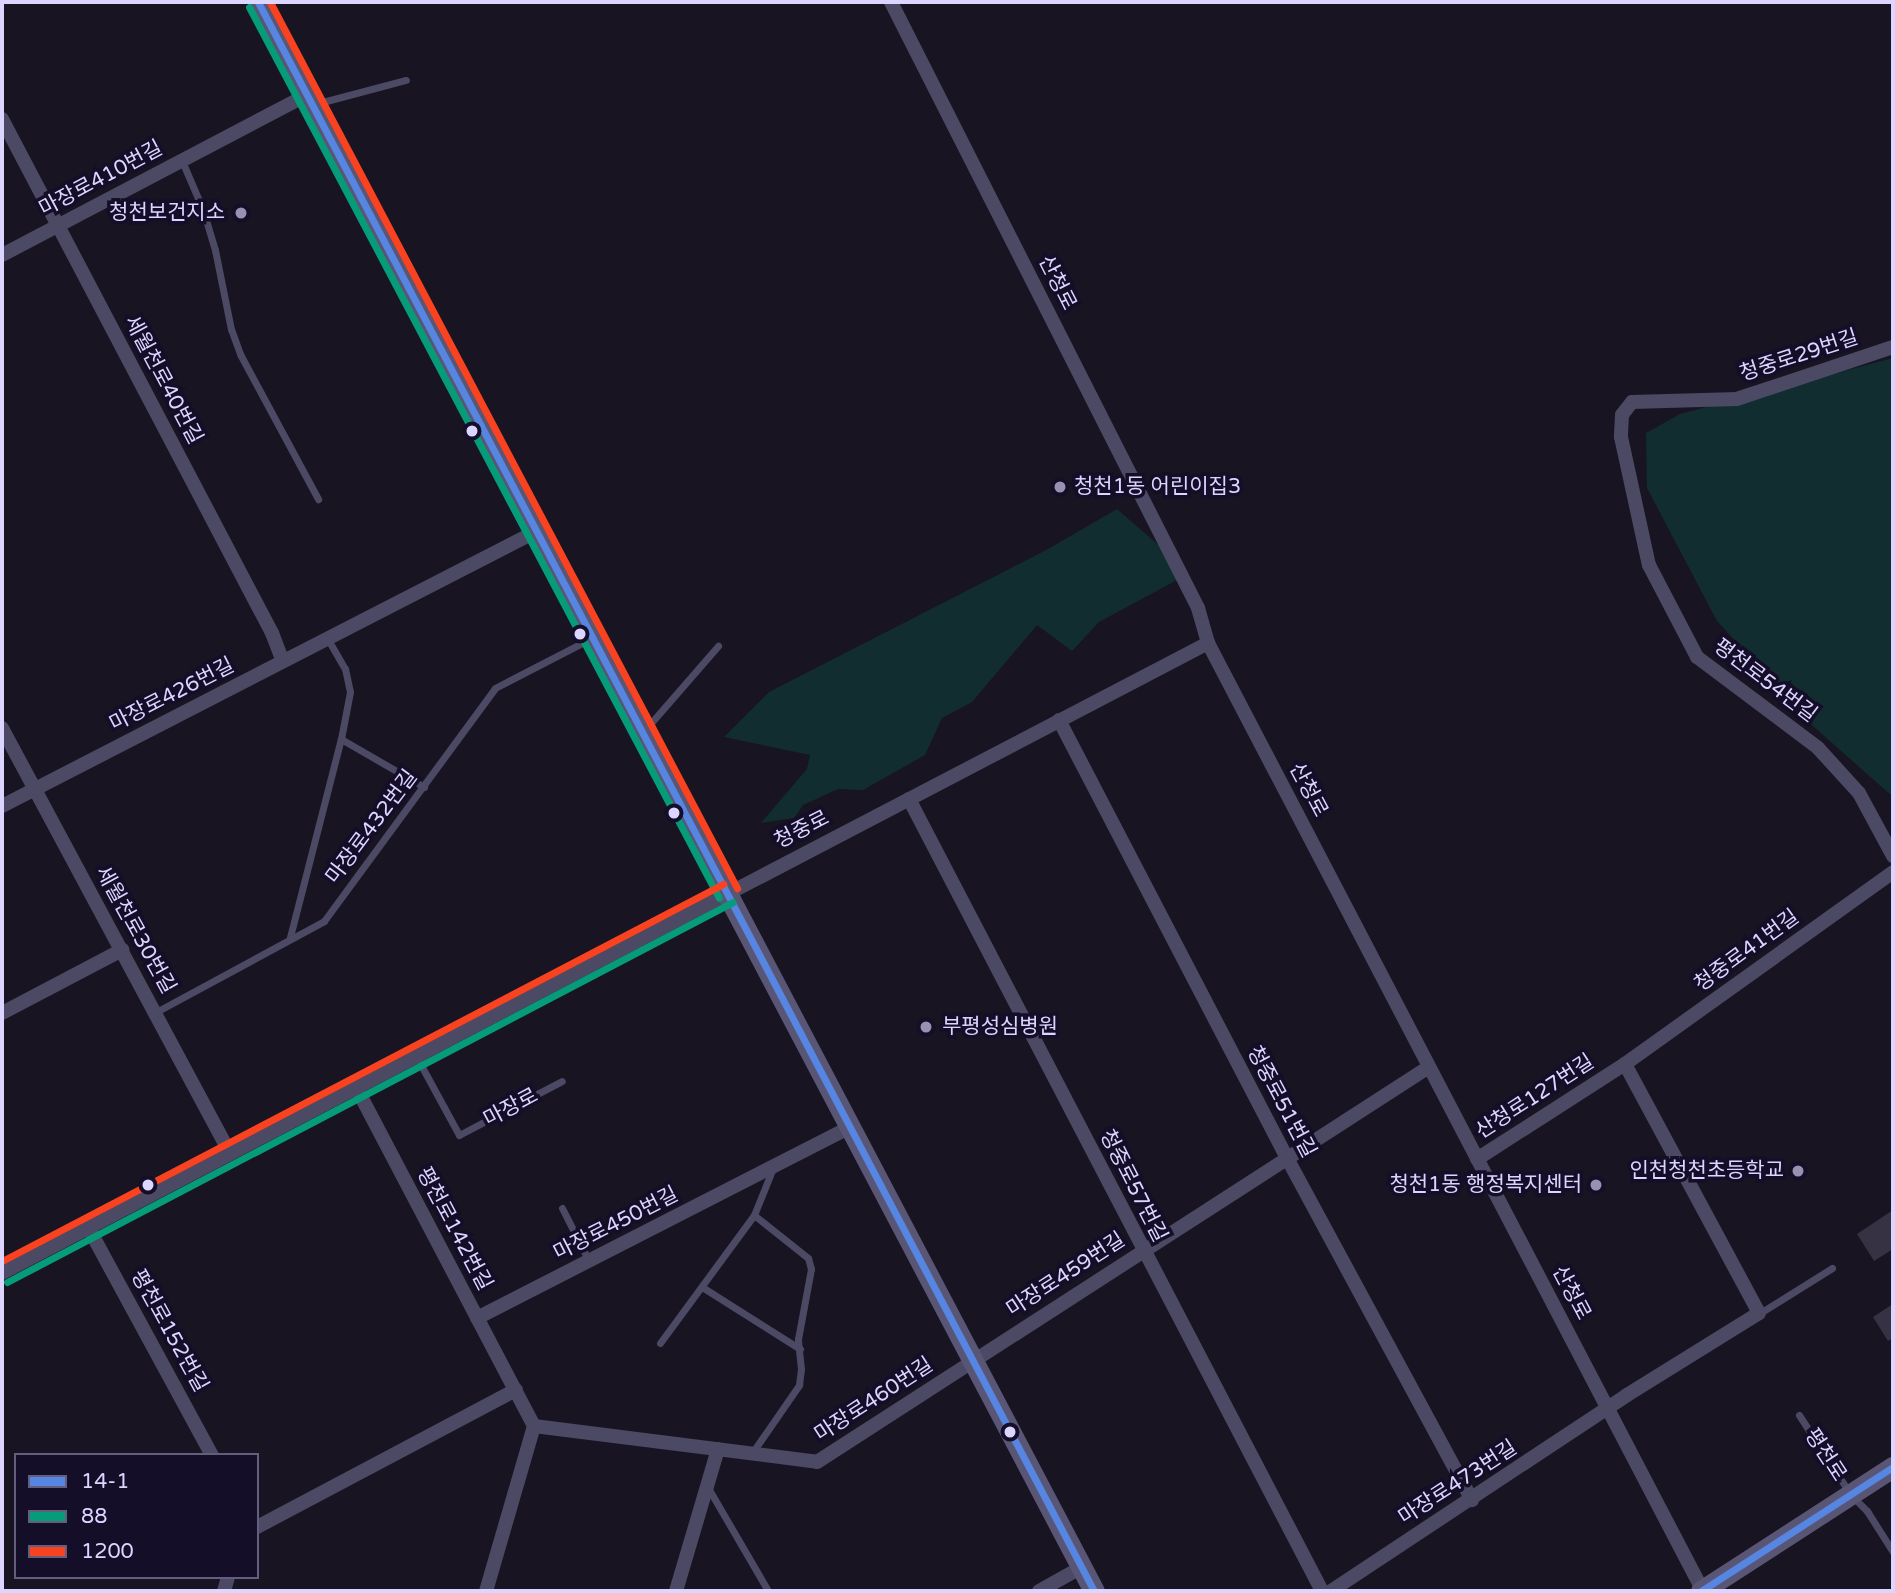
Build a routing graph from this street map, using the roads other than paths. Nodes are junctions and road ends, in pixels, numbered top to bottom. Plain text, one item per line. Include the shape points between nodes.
1 (258, 2) edge
2 (891, 2) edge
3 (406, 80) dead end
4 (310, 100) junction
5 (2, 119) edge
6 (182, 161) junction
7 (58, 225) junction
8 (2, 255) edge
9 (1893, 347) edge
10 (1632, 402) joint
11 (318, 499) dead end
12 (537, 531) junction
13 (593, 637) junction
14 (328, 639) junction
15 (1208, 643) junction
16 (718, 646) dead end
17 (284, 661) junction
18 (1059, 720) junction
19 (2, 728) edge
20 (643, 732) junction
21 (341, 739) junction
22 (424, 787) junction
23 (34, 789) junction
24 (909, 799) junction
25 (2, 806) edge
26 (1893, 856) edge
27 (1893, 872) edge
28 (728, 892) junction
29 (290, 937) junction
30 (122, 950) junction
31 (156, 1012) junction
32 (2, 1013) edge
33 (416, 1056) junction
34 (1625, 1063) junction
35 (1429, 1067) junction
36 (562, 1082) dead end
37 (356, 1087) junction
38 (851, 1127) junction
39 (230, 1153) junction
40 (1287, 1158) junction
41 (1477, 1159) junction
42 (773, 1167) junction
43 (562, 1208) dead end
44 (754, 1215) junction
45 (88, 1227) junction
46 (1144, 1251) junction
47 (589, 1261) junction
48 (1832, 1268) dead end
49 (2, 1273) edge
50 (702, 1287) junction
51 (1759, 1313) junction
52 (477, 1318) junction
53 (660, 1343) dead end
54 (800, 1349) junction
55 (973, 1360) junction
56 (516, 1390) junction
57 (1607, 1409) junction
58 (1799, 1415) dead end
59 (534, 1426) junction
60 (718, 1449) junction
61 (211, 1453) edge
62 (752, 1454) junction
63 (1893, 1467) edge
64 (707, 1486) junction
65 (1851, 1495) junction
66 (1472, 1500) junction
67 (259, 1526) edge
68 (1893, 1552) edge
69 (1082, 1567) junction
70 (486, 1591) edge
71 (676, 1591) edge
72 (768, 1591) edge
73 (1039, 1591) edge
74 (1094, 1591) edge
75 (1322, 1591) edge
76 (1331, 1591) edge
77 (1702, 1591) edge

1 - 4 main road
2 - 15 street, 산청로 via 1198,608
3 - 4 lane
4 - 6 street, 마장로410번길
4 - 12 main road
5 - 7 street, 세월천로40번길
6 - 7 street, 마장로410번길
6 - 11 lane, 마장로410번길 via 215,250 240,354
7 - 8 street, 마장로410번길
7 - 17 street, 세월천로40번길
9 - 10 street, 청중로29번길 via 1737,399
10 - 26 street, 평천로54번길 via 1622,415 1621,437 1649,565 1697,657 1818,748 1859,793
12 - 13 main road
12 - 14 street, 마장로426번길
13 - 20 main road
13 - 22 lane, 마장로432번길 via 495,688
14 - 17 street, 마장로426번길
14 - 21 lane via 345,670 350,692
15 - 18 street, 청중로
15 - 35 street, 산청로
16 - 20 lane
17 - 23 street, 마장로426번길
18 - 24 street, 청중로
18 - 40 street, 청중로51번길
19 - 23 street, 세월천로30번길
20 - 28 main road
21 - 22 lane
21 - 29 lane
22 - 29 lane, 마장로432번길 via 324,921
23 - 25 street, 마장로426번길
23 - 30 street, 세월천로30번길
24 - 28 street, 청중로
24 - 46 street, 청중로57번길
27 - 34 street, 청중로41번길
28 - 33 street, 청중로
28 - 38 main road
29 - 31 lane, 마장로432번길
30 - 31 street, 세월천로30번길
30 - 32 street
31 - 39 street, 세월천로30번길
33 - 36 lane, 마장로 via 459,1135
33 - 37 street, 청중로
34 - 41 street, 산청로127번길
34 - 51 street, 산청로127번길
35 - 40 street, 마장로459번길
35 - 41 street, 산청로
37 - 39 street, 청중로
37 - 52 street, 평천로142번길
38 - 42 street, 마장로450번길
38 - 55 main road
39 - 45 street, 청중로
40 - 46 street, 마장로459번길
40 - 66 street, 청중로51번길
41 - 57 street, 산청로
42 - 44 lane
42 - 47 street, 마장로450번길
43 - 47 lane
44 - 50 lane
44 - 54 lane via 808,1258 811,1269
45 - 49 street, 청중로
45 - 61 street, 평천로152번길
46 - 55 street, 마장로459번길
46 - 75 street, 청중로57번길
47 - 52 street, 마장로450번길
48 - 51 lane
50 - 53 lane
50 - 54 lane
51 - 57 street
52 - 56 street, 평천로142번길
54 - 62 lane via 799,1385
55 - 62 street, 마장로460번길 via 817,1462
55 - 69 main road
56 - 59 street, 평천로142번길
56 - 67 street
57 - 66 street, 마장로473번길
57 - 77 street, 산청로
58 - 65 lane, 평천로
59 - 60 street, 마장로460번길
59 - 70 street
60 - 62 street, 마장로460번길
60 - 64 street
63 - 65 main road, 평천로
64 - 71 street
64 - 72 lane
65 - 68 lane, 평천로
65 - 77 main road, 평천로
66 - 76 street, 마장로473번길
69 - 73 street
69 - 74 main road

